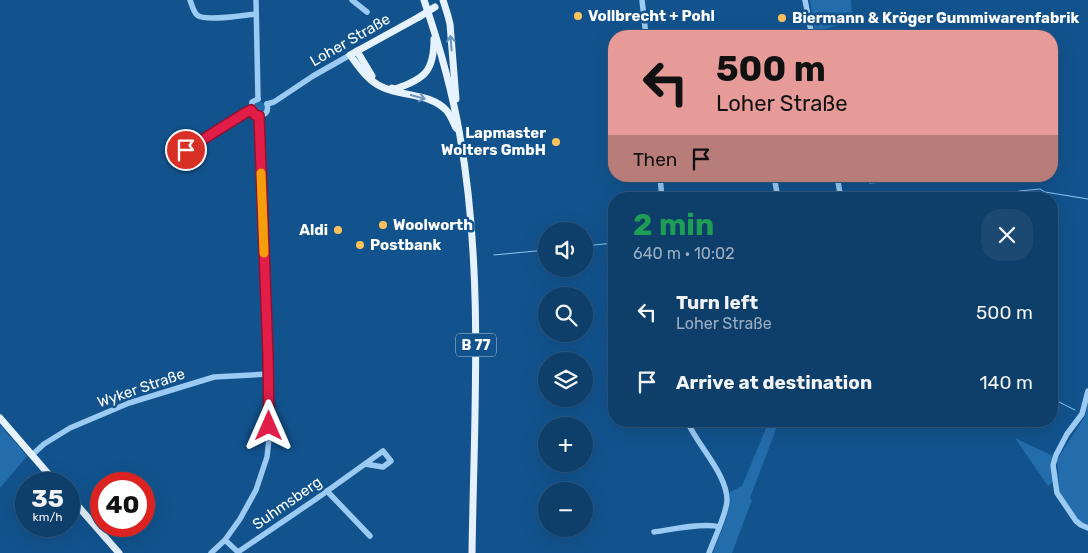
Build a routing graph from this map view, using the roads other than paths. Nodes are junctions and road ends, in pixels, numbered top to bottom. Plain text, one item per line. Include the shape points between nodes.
1 (190, 0) edge
2 (256, 0) edge
3 (352, 0) edge
4 (424, 0) edge
5 (642, 0) edge
6 (805, 0) edge
7 (445, 1) edge
8 (367, 12) dead end
9 (256, 14) junction
10 (434, 28) junction
11 (645, 30) edge
12 (811, 30) edge
13 (357, 51) junction
14 (350, 55) junction
15 (258, 99) junction
16 (267, 104) junction
17 (251, 110) junction
18 (259, 116) junction
19 (458, 127) junction
20 (460, 137) junction
21 (180, 153) dead end
22 (269, 374) junction
23 (1088, 391) edge
24 (0, 418) edge
25 (691, 427) edge
26 (32, 455) junction
27 (365, 464) dead end
28 (47, 472) edge
29 (327, 491) junction
30 (80, 509) edge
31 (719, 527) junction
32 (1088, 528) edge
33 (654, 532) dead end
34 (370, 536) dead end
35 (222, 542) junction
36 (119, 553) edge
37 (211, 553) edge
38 (216, 553) edge
39 (472, 553) edge
40 (709, 553) edge

1 - 9 street via 197,15 206,19
2 - 9 street
3 - 8 street
4 - 10 main road, B 77
5 - 11 street
6 - 12 street
7 - 13 main road, Loher Straße, bridge
19 -> 7 main road via 450,24
9 - 15 street
10 - 13 main road via 434,53 430,66 413,83 395,89 374,78
10 - 19 main road, B 77
13 - 14 main road, Loher Straße
14 - 16 street, Loher Straße
14 -> 20 main road via 372,81 383,88 438,104 446,110
15 - 16 street
15 - 17 street via 252,102
16 - 18 street via 266,113
17 - 18 street
17 - 21 street
18 - 22 street
19 - 20 main road, B 77
20 - 39 main road, B 77 via 471,218 476,313
22 - 26 street, Wyker Straße via 214,377 129,403 70,428
22 - 35 street via 269,439 263,472 248,506
23 - 32 street via 1082,414 1067,434 1053,465 1057,493 1076,521
24 - 26 main road
25 - 31 street via 726,488 726,507
26 - 28 main road
27 - 29 street, Suhmsberg
29 - 34 street
29 - 35 street, Suhmsberg via 238,552
30 - 36 main road
31 - 33 street
31 - 40 street
35 - 37 street
35 - 38 street

